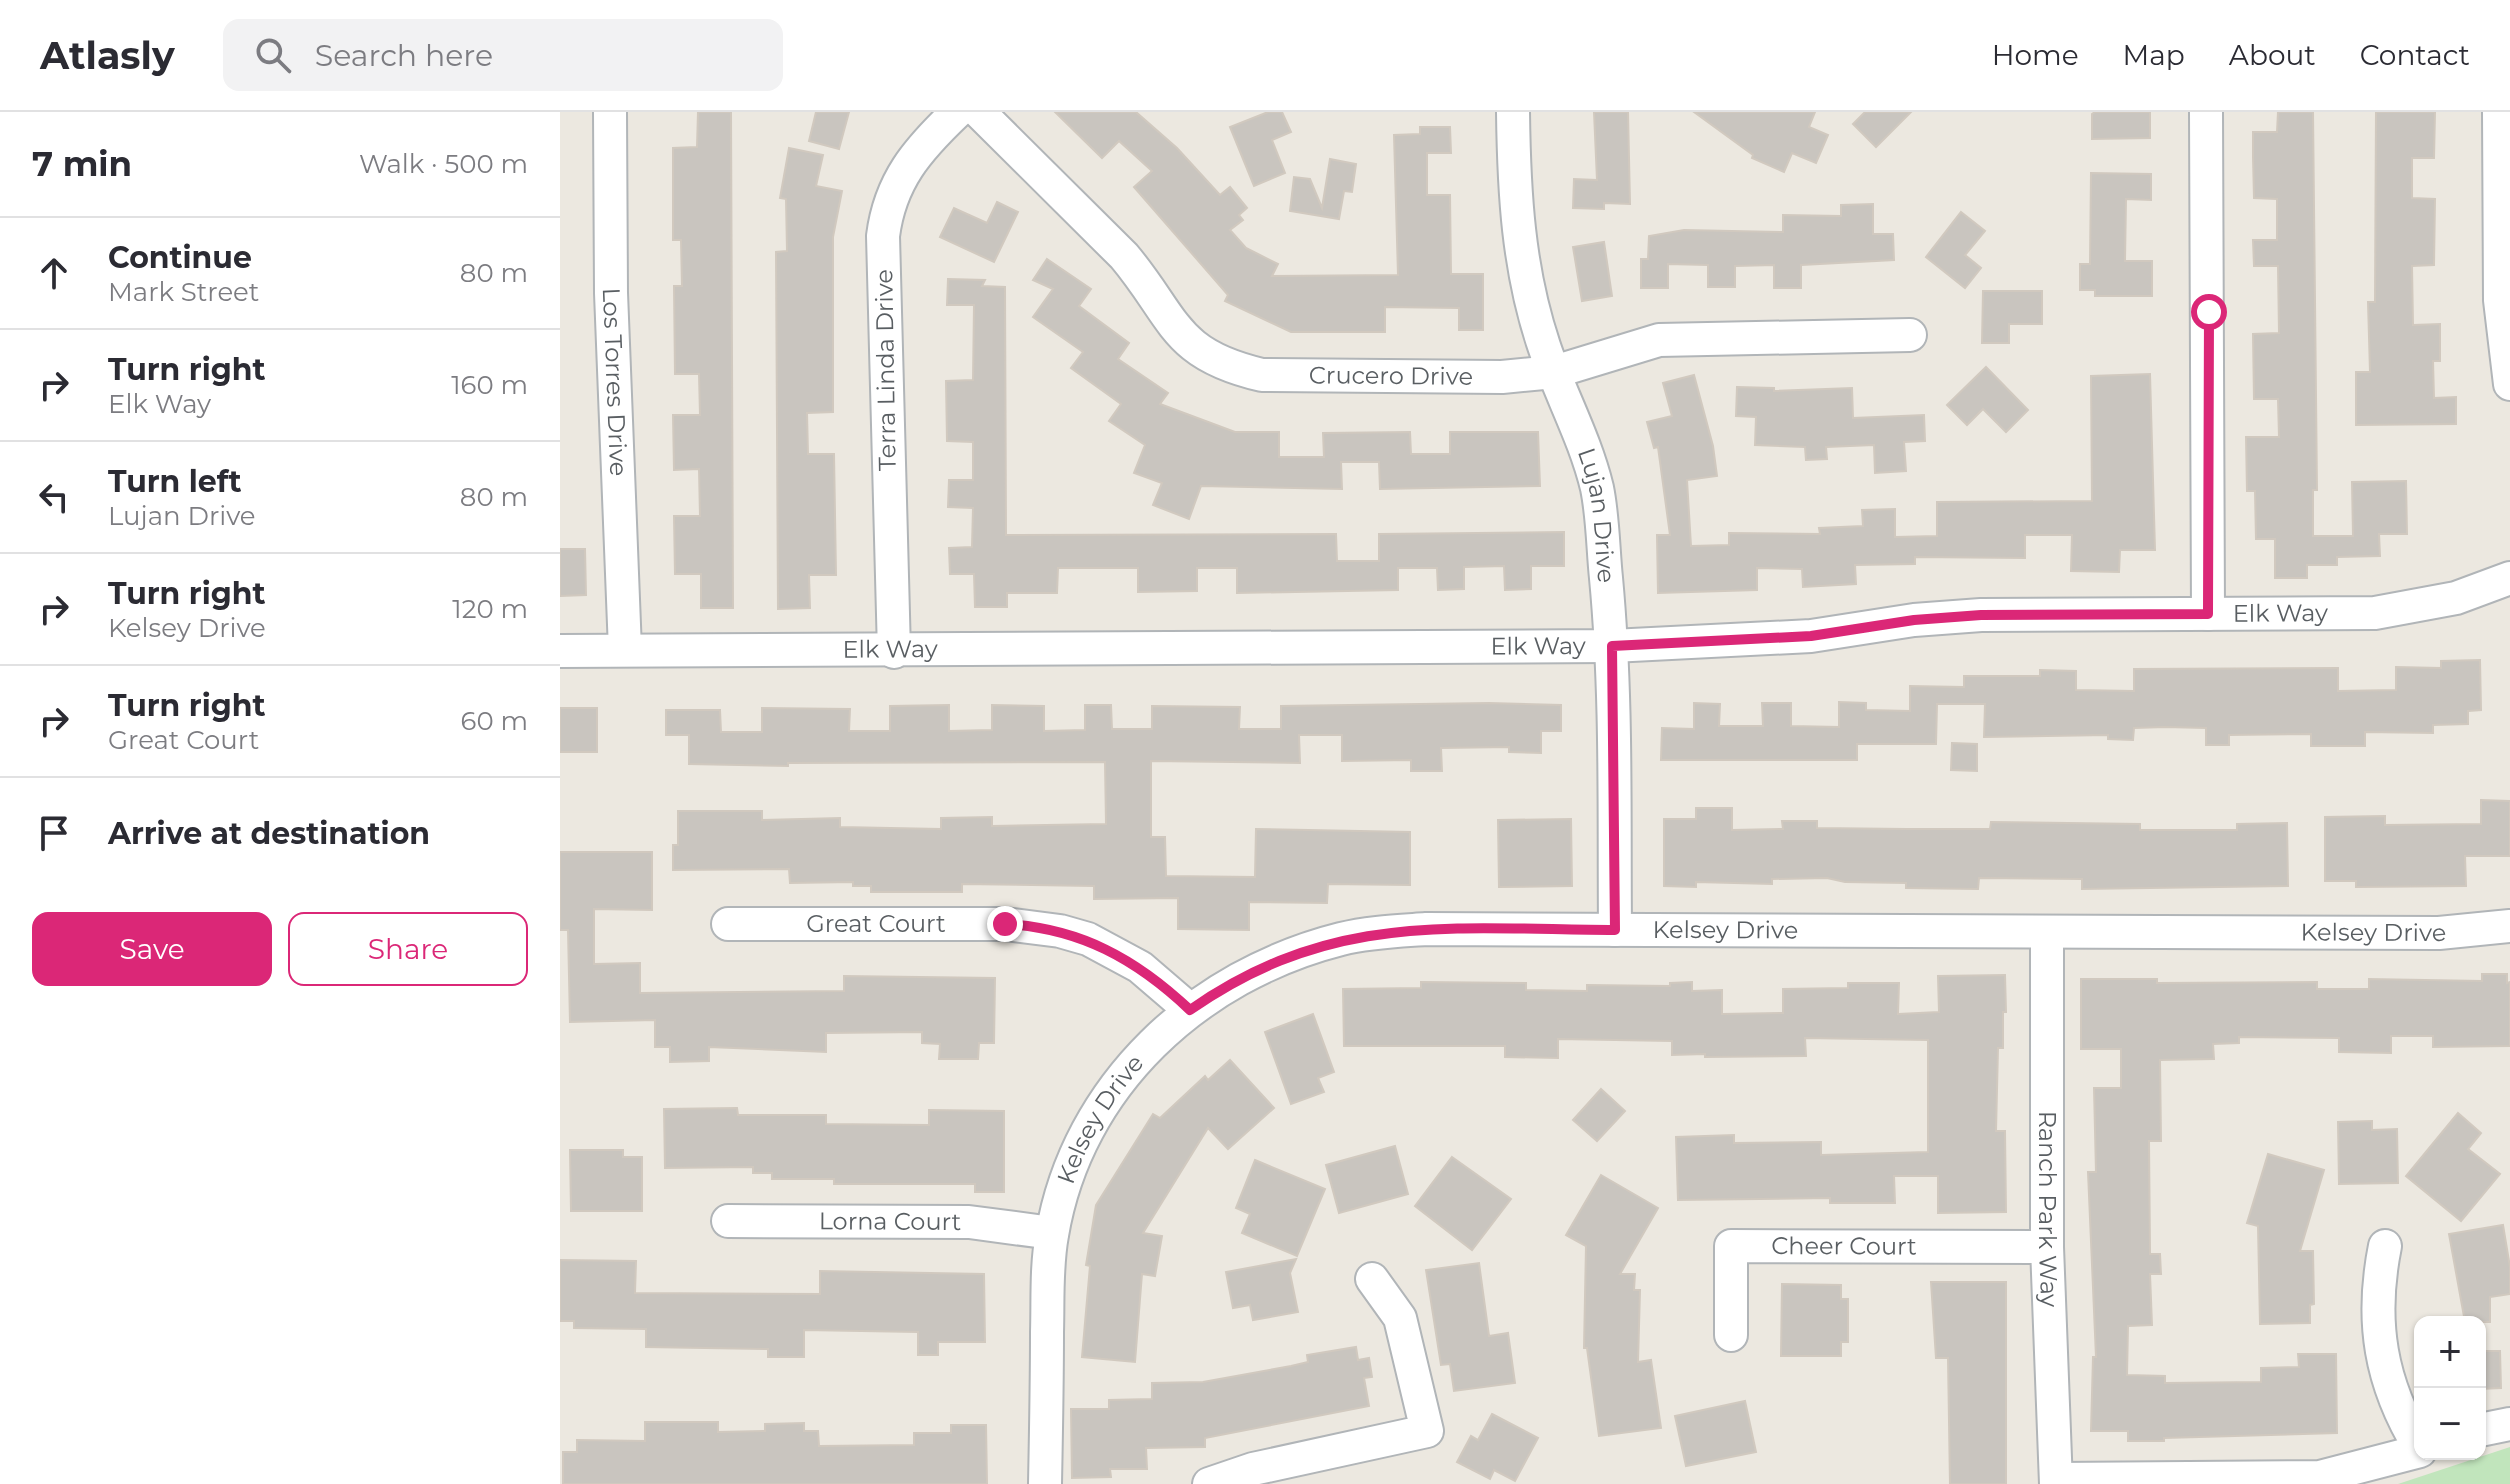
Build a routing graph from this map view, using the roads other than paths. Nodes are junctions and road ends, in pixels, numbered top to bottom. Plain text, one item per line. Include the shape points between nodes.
1 (610, 112) edge
2 (957, 112) edge
3 (979, 112) edge
4 (1513, 112) edge
5 (2206, 112) edge
6 (2499, 112) edge
7 (1910, 335) dead end
8 (1554, 372) junction
9 (2510, 384) edge
10 (2510, 578) edge
11 (2208, 614) junction
12 (1612, 646) junction
13 (625, 650) junction
14 (560, 651) edge
15 (894, 652) junction
16 (728, 924) dead end
17 (2510, 926) edge
18 (1615, 930) junction
19 (2047, 933) junction
20 (1190, 1010) junction
21 (728, 1221) dead end
22 (1052, 1233) junction
23 (2385, 1246) dead end
24 (2047, 1247) junction
25 (1372, 1279) dead end
26 (1731, 1335) dead end
27 (2510, 1424) edge
28 (2486, 1429) edge
29 (2414, 1439) edge
30 (2414, 1452) edge
31 (2365, 1475) edge
32 (2056, 1482) edge
33 (1045, 1484) edge
34 (1209, 1484) edge

1 - 13 street, Los Torres Drive via 611,293
2 - 15 street, Terra Linda Drive via 908,162 887,210 883,236
3 - 8 street, Crucero Drive via 1124,256 1169,323 1210,358 1262,375 1502,377
4 - 8 street, Lujan Drive via 1518,234 1528,290
5 - 11 street
6 - 9 street via 2500,300
7 - 8 street, Crucero Drive via 1659,340
8 - 12 street, Lujan Drive via 1580,431 1597,489
10 - 11 street, Elk Way via 2443,602 2375,613
11 - 12 street, Elk Way via 1981,615 1811,636
12 - 15 street, Elk Way
12 - 18 street, Lujan Drive
13 - 14 street, Elk Way
13 - 15 street, Elk Way
16 - 20 street, Great Court via 1046,928 1115,952
17 - 19 street, Kelsey Drive via 2439,933
18 - 19 street, Kelsey Drive
18 - 20 street, Kelsey Drive via 1426,929 1342,939 1288,955 1237,979
19 - 24 street, Ranch Park Way
20 - 22 street, Kelsey Drive via 1127,1069 1093,1120 1067,1175
21 - 22 street, Lorna Court via 969,1222
22 - 33 street, Kelsey Drive
23 - 29 street via 2376,1304 2381,1362
24 - 26 street, Cheer Court via 1731,1246
24 - 32 street, Ranch Park Way
25 - 34 street via 1400,1318 1427,1431 1253,1469
27 - 28 street
30 - 31 street
31 - 32 street

